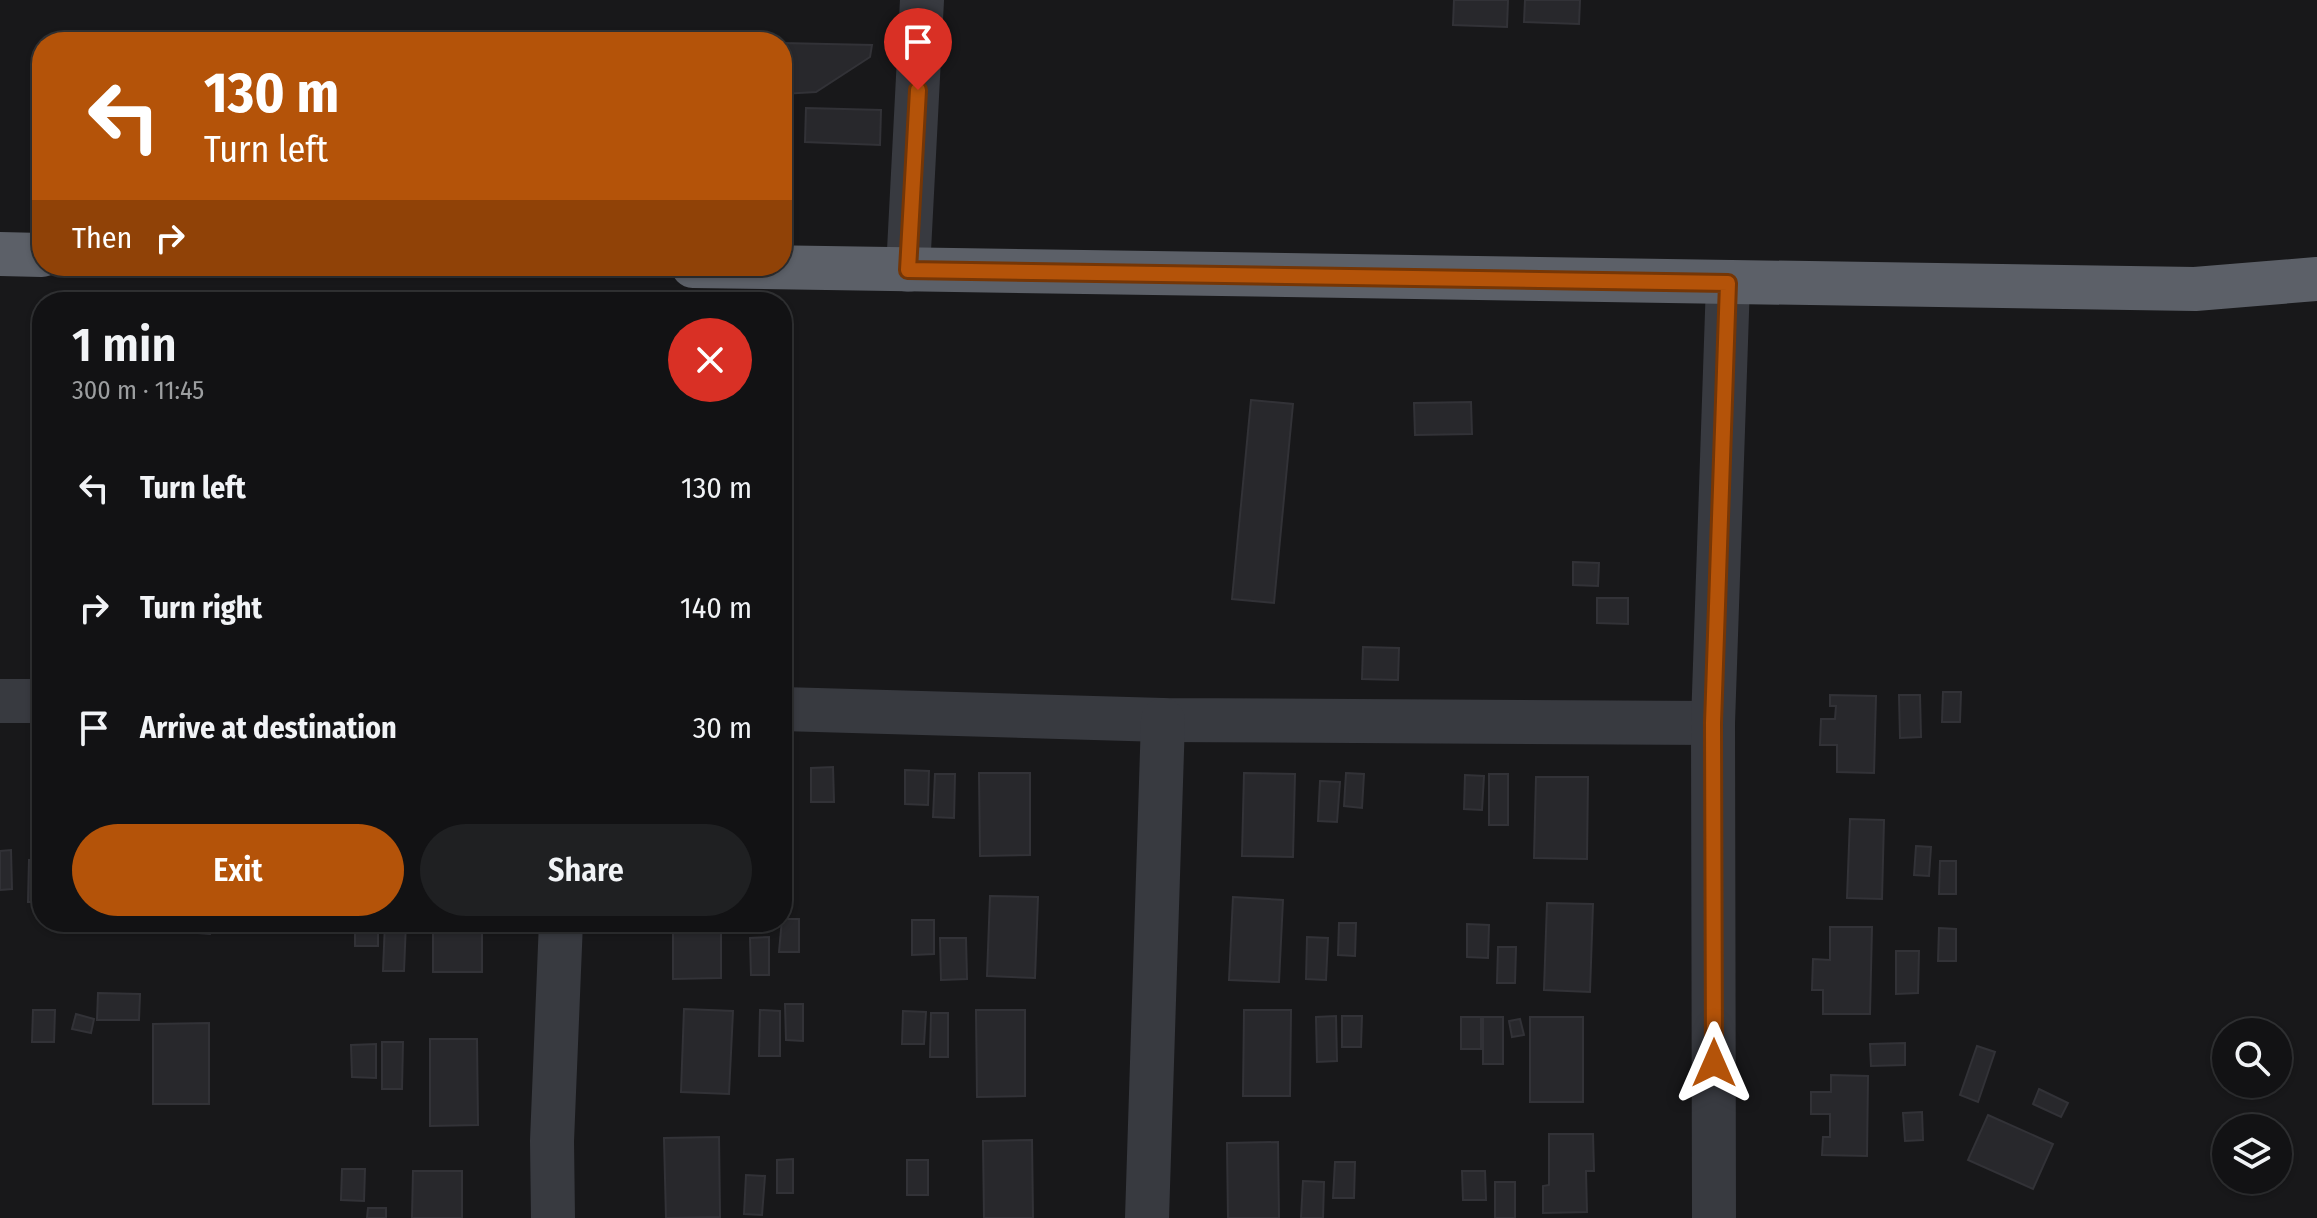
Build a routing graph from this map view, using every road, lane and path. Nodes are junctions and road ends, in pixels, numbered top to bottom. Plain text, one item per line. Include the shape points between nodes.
1 (922, 0) edge
2 (0, 254) edge
3 (32, 255) edge
4 (792, 268) edge
5 (908, 270) junction
6 (2317, 279) edge
7 (1728, 283) junction
8 (0, 701) edge
9 (32, 701) edge
10 (792, 709) edge
11 (1163, 720) junction
12 (1713, 723) junction
13 (561, 932) edge
14 (553, 1218) edge
15 (1147, 1218) edge
16 (1714, 1218) edge

1 - 5 street
2 - 3 highway
4 - 5 highway
5 - 7 highway
6 - 7 highway via 2195,289
7 - 12 street
8 - 9 street
10 - 11 street
11 - 12 street
11 - 15 street
12 - 16 street
13 - 14 street

